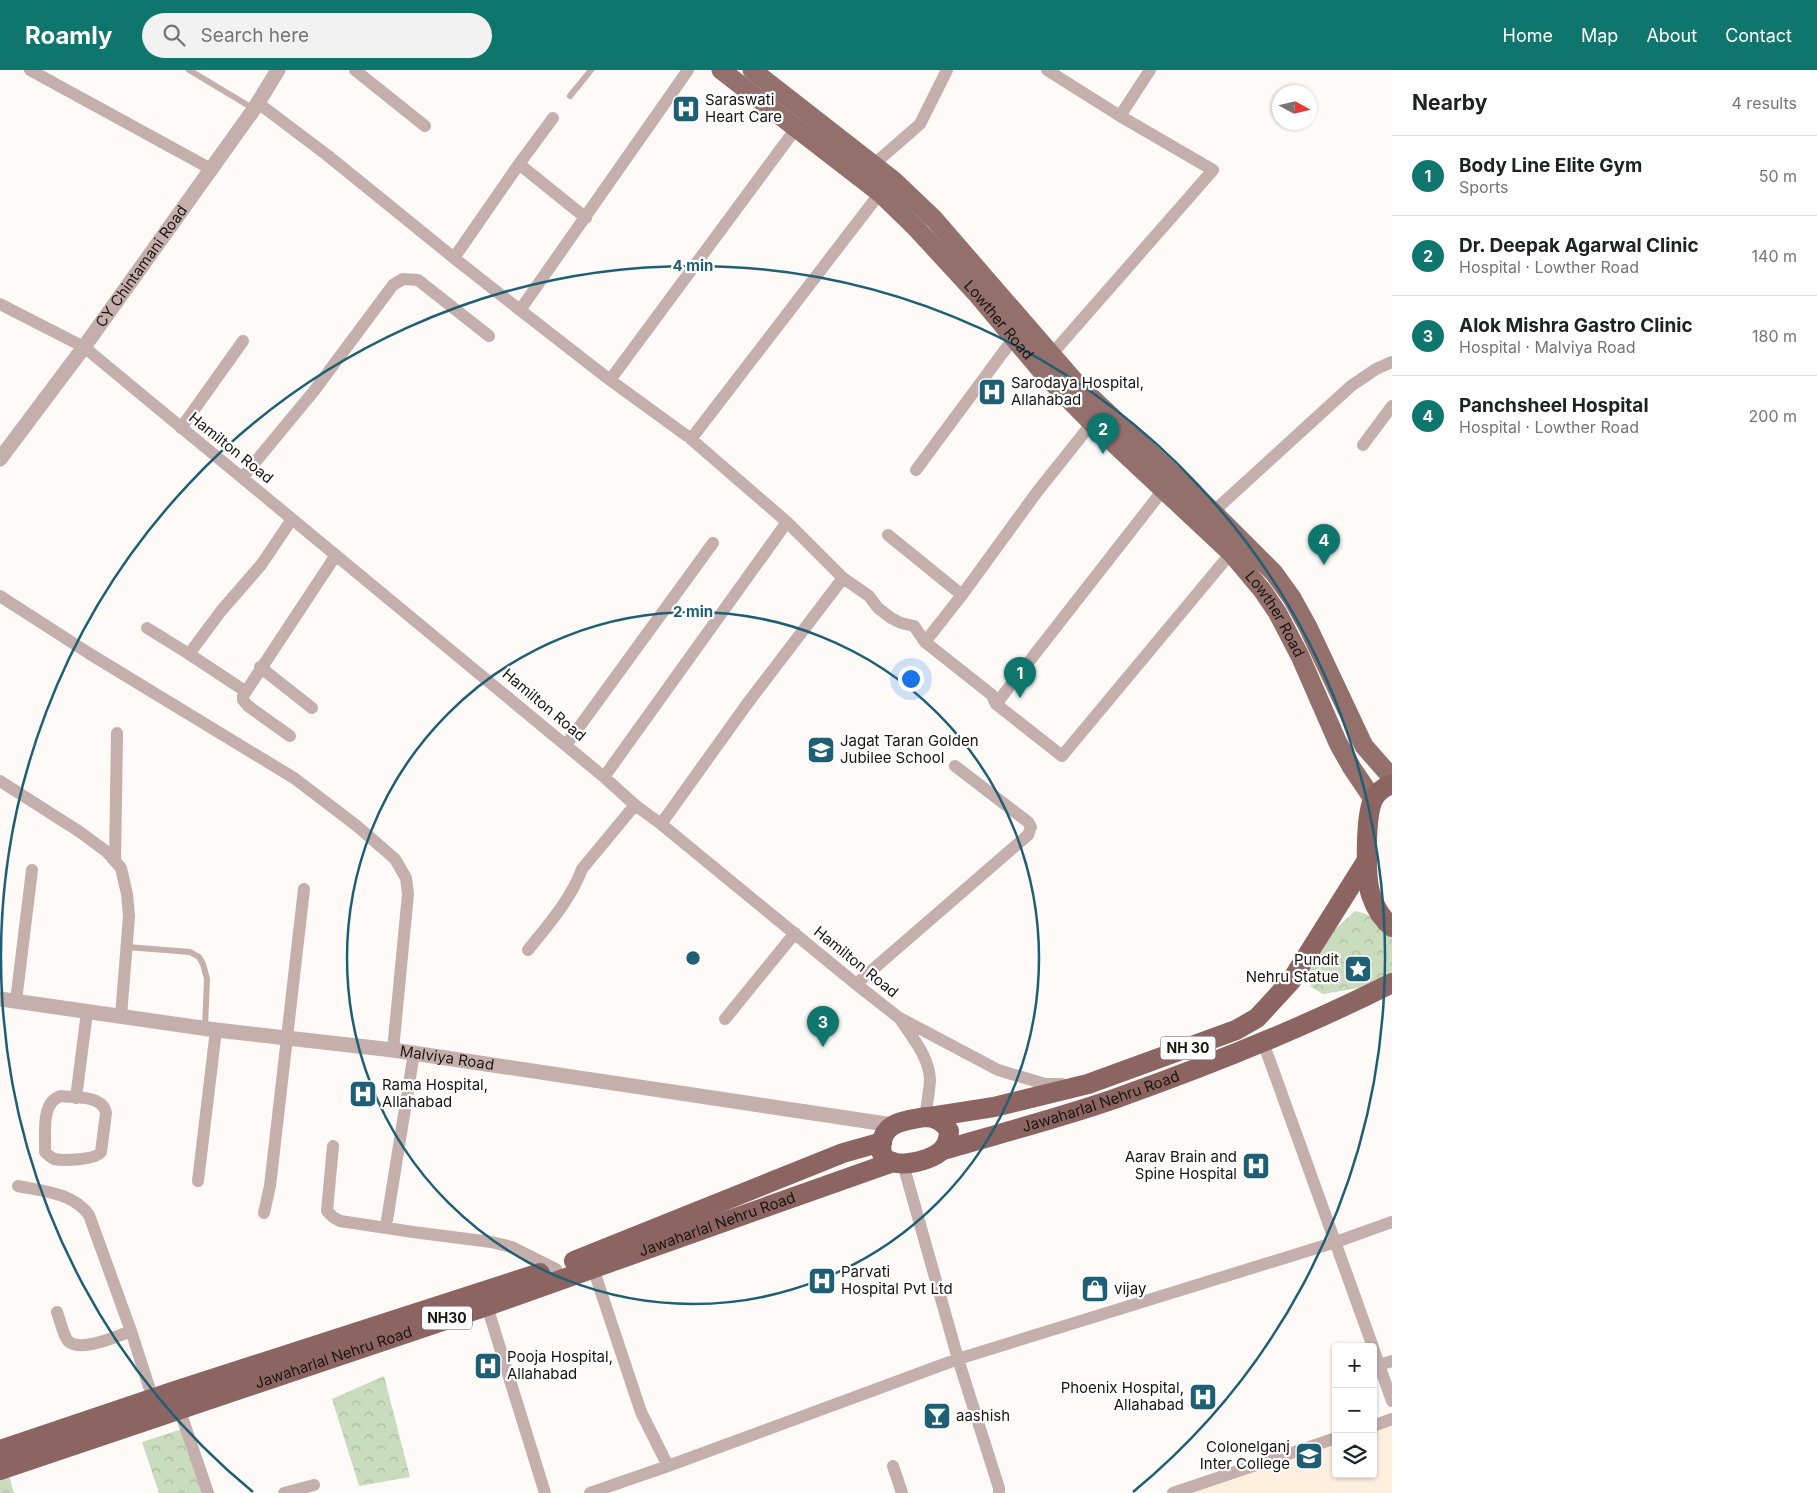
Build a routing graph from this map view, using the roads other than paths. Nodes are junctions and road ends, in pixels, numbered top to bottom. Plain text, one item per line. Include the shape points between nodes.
1 (30, 70) edge
2 (189, 70) edge
3 (278, 70) edge
4 (354, 70) edge
5 (591, 70) edge
6 (688, 70) edge
7 (721, 70) edge
8 (752, 70) edge
9 (947, 70) edge
10 (1150, 70) edge
11 (1052, 71) edge
12 (570, 96) dead end
13 (256, 106) junction
14 (1120, 116) junction
15 (553, 118) dead end
16 (425, 126) dead end
17 (797, 127) junction
18 (519, 164) junction
19 (873, 165) junction
20 (211, 169) junction
21 (880, 193) junction
22 (586, 218) junction
23 (454, 258) junction
24 (0, 304) edge
25 (520, 310) junction
26 (489, 336) dead end
27 (1013, 339) junction
28 (243, 341) dead end
29 (84, 347) junction
30 (1051, 355) junction
31 (1392, 362) edge
32 (610, 380) junction
33 (1392, 406) edge
34 (1092, 423) junction
35 (182, 428) junction
36 (686, 436) dead end
37 (1363, 445) dead end
38 (0, 459) edge
39 (916, 470) dead end
40 (242, 478) junction
41 (1163, 490) junction
42 (1213, 512) junction
43 (292, 519) junction
44 (787, 522) junction
45 (888, 535) dead end
46 (713, 543) dead end
47 (1231, 553) junction
48 (336, 555) junction
49 (843, 578) junction
50 (962, 595) junction
51 (0, 596) edge
52 (147, 628) dead end
53 (925, 642) junction
54 (190, 654) junction
55 (260, 667) junction
56 (245, 691) junction
57 (996, 704) junction
58 (312, 708) dead end
59 (117, 733) dead end
60 (290, 736) dead end
61 (566, 745) junction
62 (955, 766) dead end
63 (604, 777) junction
64 (1392, 778) edge
65 (1, 784) edge
66 (1392, 784) edge
67 (1373, 799) junction
68 (635, 805) junction
69 (662, 824) junction
70 (1367, 860) junction
71 (115, 861) junction
72 (32, 870) dead end
73 (304, 889) dead end
74 (1392, 927) edge
75 (794, 933) junction
76 (127, 948) junction
77 (528, 950) dead end
78 (1392, 983) edge
79 (856, 984) junction
80 (0, 999) edge
81 (16, 1000) junction
82 (88, 1012) junction
83 (121, 1016) junction
84 (898, 1016) junction
85 (725, 1019) dead end
86 (211, 1029) junction
87 (287, 1038) junction
88 (1263, 1042) junction
89 (393, 1050) junction
90 (414, 1053) junction
91 (1088, 1084) junction
92 (76, 1098) junction
93 (928, 1117) junction
94 (893, 1125) junction
95 (882, 1142) junction
96 (333, 1146) dead end
97 (943, 1150) junction
98 (898, 1163) junction
99 (198, 1181) dead end
100 (18, 1186) dead end
101 (264, 1212) dead end
102 (387, 1220) dead end
103 (1392, 1222) edge
104 (1336, 1242) junction
105 (556, 1268) junction
106 (593, 1268) junction
107 (487, 1306) junction
108 (57, 1312) dead end
109 (131, 1331) junction
110 (1371, 1343) edge
111 (958, 1359) junction
112 (1377, 1359) edge
113 (1392, 1361) edge
114 (1379, 1365) junction
115 (153, 1399) junction
116 (1392, 1401) edge
117 (178, 1408) junction
118 (1392, 1419) edge
119 (1377, 1425) edge
120 (1332, 1439) edge
121 (0, 1450) edge
122 (668, 1466) junction
123 (893, 1466) dead end
124 (0, 1470) edge
125 (314, 1485) dead end
126 (1001, 1491) edge
127 (208, 1493) edge
128 (284, 1493) edge
129 (545, 1493) edge
130 (590, 1493) edge
131 (902, 1493) edge
132 (1173, 1493) edge

1 - 20 street
2 - 13 lane
3 - 13 street, CY Chintamani Road
4 - 16 street
5 - 12 lane
6 - 22 street
7 - 17 main road, Lowther Road
8 - 19 main road, Lowther Road
9 - 19 street via 920,124
10 - 14 street
11 - 14 street
13 - 20 street, CY Chintamani Road
13 - 23 street via 327,155
14 - 30 street via 1214,170
15 - 18 street
17 - 21 main road, Lowther Road
17 - 32 street
18 - 22 street
18 - 23 street
19 - 30 main road, Lowther Road via 934,219
20 - 29 street, CY Chintamani Road
21 - 27 main road, Lowther Road via 945,258
21 - 44 street via 691,439
22 - 25 street
23 - 25 street
24 - 29 street, Hamilton Road
25 - 32 street
26 - 40 street via 418,280 403,279 393,285 314,391
27 - 34 main road, Lowther Road
27 - 39 street
28 - 35 street
29 - 35 street, Hamilton Road
29 - 38 street, CY Chintamani Road
30 - 42 main road, Lowther Road via 1077,384
31 - 42 street via 1351,386
32 - 36 street
33 - 37 street
34 - 41 main road, Lowther Road
34 - 50 street via 1036,492
35 - 40 street, Hamilton Road
40 - 43 street, Hamilton Road
41 - 47 main road, Lowther Road
41 - 57 street
42 - 64 main road, Lowther Road via 1274,573 1292,598 1364,746
43 - 48 street, Hamilton Road
43 - 54 street
44 - 49 street
44 - 63 street
45 - 50 street
46 - 61 street
47 - 57 street via 1062,756
47 - 67 main road, Lowther Road via 1277,612 1338,743
48 - 55 street
48 - 61 street, Hamilton Road
49 - 53 street via 869,596 891,618 914,626
49 - 69 street via 747,704
50 - 53 street
51 - 89 street via 294,778 395,859 406,878 408,894
52 - 54 street
53 - 57 street via 992,696
54 - 56 street
55 - 56 street
55 - 58 street
56 - 60 street via 242,700
59 - 71 street
61 - 63 street, Hamilton Road
62 - 79 street via 1028,822 1031,827 1028,835
63 - 68 street, Hamilton Road
65 - 71 street via 80,832
66 - 67 highway
67 - 70 highway
68 - 69 street, Hamilton Road
68 - 77 street via 582,868 562,906
69 - 75 street, Hamilton Road
70 - 74 highway via 1370,893 1378,911
70 - 91 highway, Jawaharlal Nehru Road / NH 30 via 1291,981 1258,1018 1236,1030
71 - 76 street via 121,868 127,894
72 - 81 street
73 - 87 street
75 - 79 street, Hamilton Road
75 - 85 street
76 - 83 street
76 - 86 lane via 190,952 199,957 207,979
78 - 88 highway, Jawaharlal Nehru Road / NH 30 via 1333,1013
79 - 84 street, Hamilton Road
80 - 81 street, Malviya Road
81 - 82 street, Malviya Road
82 - 83 street, Malviya Road
82 - 92 street
83 - 86 street, Malviya Road
84 - 91 street, Hamilton Road via 998,1070 1045,1084
84 - 93 street via 924,1056 929,1071
86 - 87 street, Malviya Road
86 - 99 street
87 - 89 street, Malviya Road
87 - 101 street via 270,1186
88 - 97 highway, Jawaharlal Nehru Road / NH 30 via 1115,1099
88 - 104 street
89 - 90 street, Malviya Road
90 - 94 street, Malviya Road
90 - 102 street
91 - 93 highway, Jawaharlal Nehru Road / NH 30 via 994,1107
92 - 92 street via 101,1102 105,1107 101,1152 90,1158 56,1159 48,1156 45,1152 47,1109 57,1097
93 - 94 highway, Jawaharlal Nehru Road / NH 30
93 - 97 highway via 944,1123 950,1131
94 - 95 highway via 885,1132
95 - 98 highway via 881,1151 886,1159
95 - 105 highway, Jawaharlal Nehru Road / NH30 via 843,1153
96 - 105 street via 326,1202 327,1211 333,1218 491,1242 512,1247
97 - 98 highway, Jawaharlal Nehru Road / NH 30 via 912,1164
98 - 106 highway, Jawaharlal Nehru Road / NH30
98 - 111 street
100 - 109 street via 69,1198 82,1206 89,1215
103 - 104 street
104 - 110 street
104 - 111 street
105 - 115 highway, Jawaharlal Nehru Road / NH30
106 - 107 highway, Jawaharlal Nehru Road / NH30
106 - 122 street via 640,1412
107 - 117 highway, Jawaharlal Nehru Road / NH30
107 - 129 street
108 - 109 street via 68,1340 74,1344 88,1345
109 - 115 street
111 - 122 street
111 - 126 street
112 - 114 street
113 - 114 street
114 - 116 street
115 - 121 highway, Jawaharlal Nehru Road / NH30
117 - 124 highway, Jawaharlal Nehru Road / NH30
117 - 127 street
118 - 119 street
120 - 132 street
122 - 130 street
123 - 131 street
125 - 128 street

